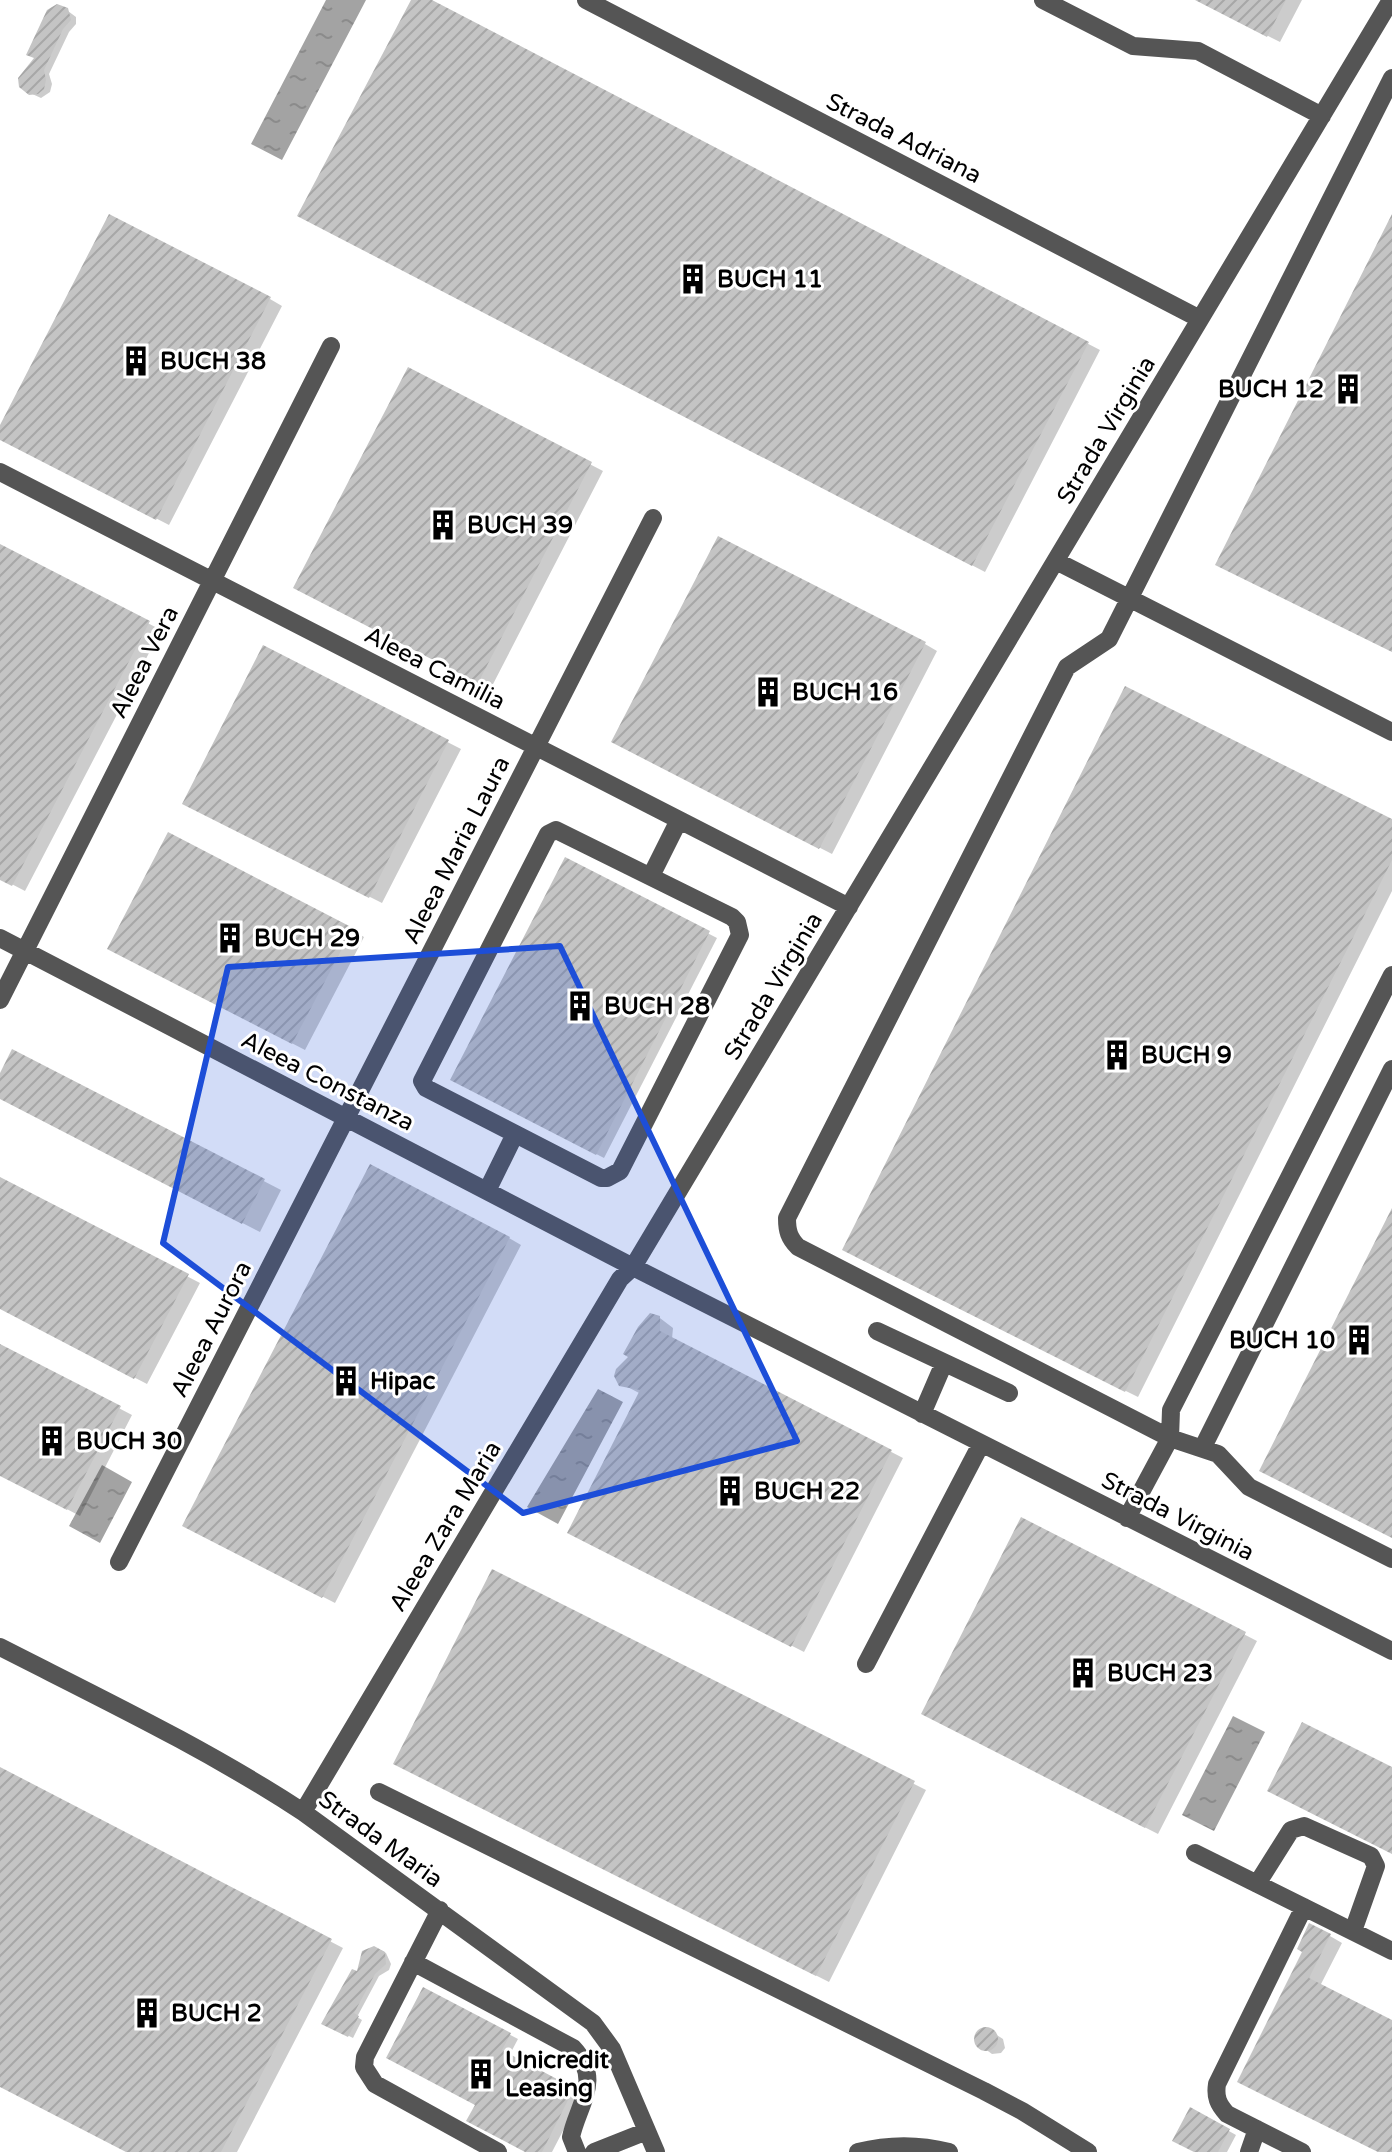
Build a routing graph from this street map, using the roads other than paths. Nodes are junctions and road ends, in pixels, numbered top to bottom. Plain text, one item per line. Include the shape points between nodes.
1 (586, 0) edge
2 (1043, 0) edge
3 (1391, 0) edge
4 (1392, 78) edge
5 (1322, 116) junction
6 (1200, 319) junction
7 (331, 346) dead end
8 (0, 472) edge
9 (653, 518) dead end
10 (1056, 561) junction
11 (212, 580) junction
12 (1128, 598) junction
13 (1392, 732) edge
14 (536, 746) junction
15 (679, 820) junction
16 (651, 876) junction
17 (849, 907) junction
18 (0, 938) edge
19 (25, 951) junction
20 (1392, 975) edge
21 (0, 1000) edge
22 (1392, 1069) edge
23 (346, 1118) junction
24 (515, 1134) junction
25 (487, 1191) junction
26 (633, 1267) junction
27 (877, 1331) dead end
28 (944, 1363) junction
29 (1009, 1393) dead end
30 (922, 1414) junction
31 (1170, 1438) junction
32 (981, 1444) junction
33 (1203, 1447) junction
34 (1127, 1518) junction
35 (1392, 1559) edge
36 (119, 1562) dead end
37 (0, 1647) edge
38 (1392, 1651) edge
39 (866, 1664) dead end
40 (379, 1792) dead end
41 (303, 1812) junction
42 (1195, 1853) dead end
43 (1257, 1884) junction
44 (1304, 1907) junction
45 (440, 1910) junction
46 (1353, 1931) junction
47 (1392, 1951) edge
48 (413, 1962) junction
49 (1257, 2129) junction
50 (647, 2131) junction
51 (498, 2152) edge
52 (577, 2152) edge
53 (594, 2152) edge
54 (656, 2152) edge
55 (858, 2152) edge
56 (949, 2152) edge
57 (1088, 2152) edge
58 (1249, 2152) edge
59 (1302, 2152) edge

1 - 6 street, Strada Adriana
2 - 5 street via 1133,46 1198,51
3 - 5 street, Strada Virginia
4 - 12 street
5 - 6 street, Strada Virginia
6 - 10 street, Strada Virginia
7 - 11 street, Aleea Vera
8 - 11 street, Aleea Camilia
9 - 14 street, Aleea Maria Laura
10 - 12 street
10 - 17 street, Strada Virginia
11 - 14 street, Aleea Camilia
11 - 19 street, Aleea Vera
12 - 13 street
12 - 31 street via 1109,639 1067,667 787,1218 787,1227 798,1247
14 - 15 street, Aleea Camilia
14 - 23 street, Aleea Maria Laura
15 - 16 street
15 - 17 street, Aleea Camilia
16 - 24 street via 732,917 740,935 620,1171 601,1178
16 - 24 street via 560,831 548,834 422,1081 426,1088
17 - 26 street, Strada Virginia
18 - 19 street, Aleea Constanza
19 - 21 street, Aleea Vera
19 - 23 street, Aleea Constanza
20 - 31 street via 1171,1410
22 - 33 street
23 - 25 street, Aleea Constanza
23 - 36 street, Aleea Aurora
24 - 25 street
25 - 26 street, Aleea Constanza
26 - 30 street, Strada Virginia
26 - 41 street, Aleea Zara Maria via 620,1279
27 - 28 street
28 - 29 street
28 - 30 street
30 - 32 street, Strada Virginia
31 - 33 street
31 - 34 street
32 - 34 street, Strada Virginia
32 - 39 street
33 - 35 street via 1227,1461 1249,1487
34 - 38 street, Strada Virginia
37 - 41 street, Strada Maria via 209,1754
40 - 57 street via 984,2091
41 - 45 street, Strada Maria
42 - 43 street
43 - 44 street
43 - 46 street via 1297,1826 1371,1856 1376,1866
44 - 46 street
44 - 49 street via 1217,2084 1216,2096 1227,2114
45 - 48 street
45 - 50 street, Strada Maria via 593,2023 612,2049
46 - 47 street
48 - 51 street via 364,2067 375,2084
48 - 52 street via 573,2048 583,2059 588,2089 571,2137
49 - 58 street
49 - 59 street
50 - 53 street
50 - 54 street, Strada Maria
55 - 56 street via 900,2145

